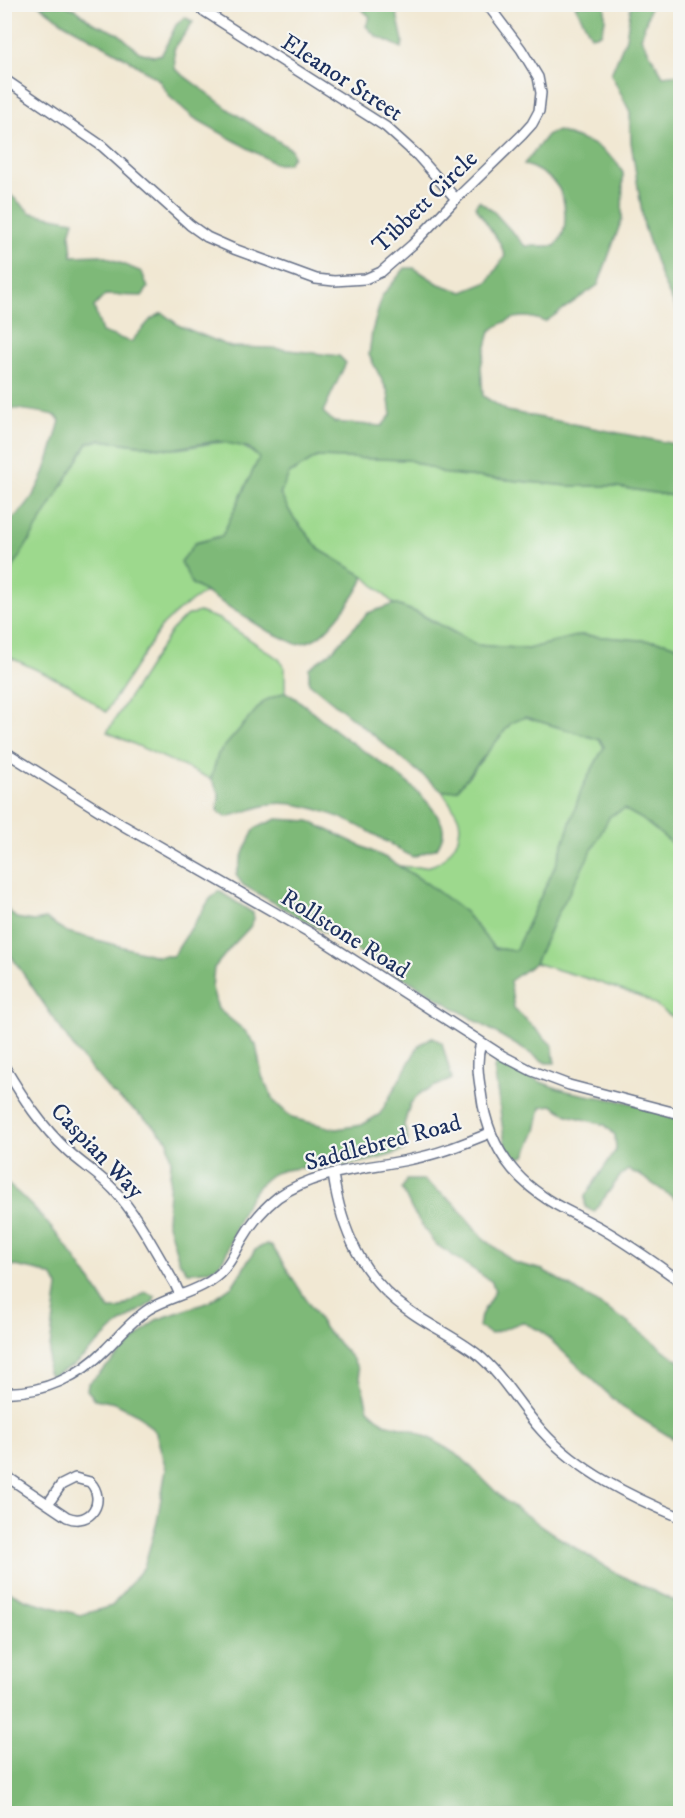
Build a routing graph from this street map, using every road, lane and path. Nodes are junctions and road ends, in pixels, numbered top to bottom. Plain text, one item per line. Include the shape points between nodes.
1 (193, 4) edge
2 (487, 4) edge
3 (5, 81) edge
4 (456, 199) junction
5 (4, 751) edge
6 (481, 1043) junction
7 (4, 1066) edge
8 (681, 1114) edge
9 (490, 1133) junction
10 (333, 1174) junction
11 (681, 1281) edge
12 (180, 1295) junction
13 (4, 1392) edge
14 (4, 1474) edge
15 (48, 1504) junction
16 (681, 1517) edge

1 - 4 street, Eleanor Street via 386,127
2 - 4 street, Tibbett Circle via 538,77 539,111 522,135
3 - 4 street, Tibbett Circle via 102,146 207,237 316,279 340,281 374,276 412,245
5 - 6 street, Rollstone Road via 124,826 321,939
6 - 8 street, Rollstone Road via 560,1082
6 - 9 street via 478,1068
7 - 12 street, Caspian Way via 41,1124 114,1190 129,1209
9 - 10 street, Saddlebred Road via 413,1159
9 - 11 street via 500,1155 541,1196 597,1226
10 - 12 street, Saddlebred Road via 298,1185 279,1197 253,1221 224,1270
10 - 16 street via 352,1245 390,1295 477,1354 539,1428 569,1457 632,1495
12 - 13 street, Saddlebred Road via 133,1320 90,1365 73,1375 28,1391
14 - 15 street
15 - 15 street via 67,1517 82,1519 95,1510 98,1495 90,1482 75,1478 61,1485

